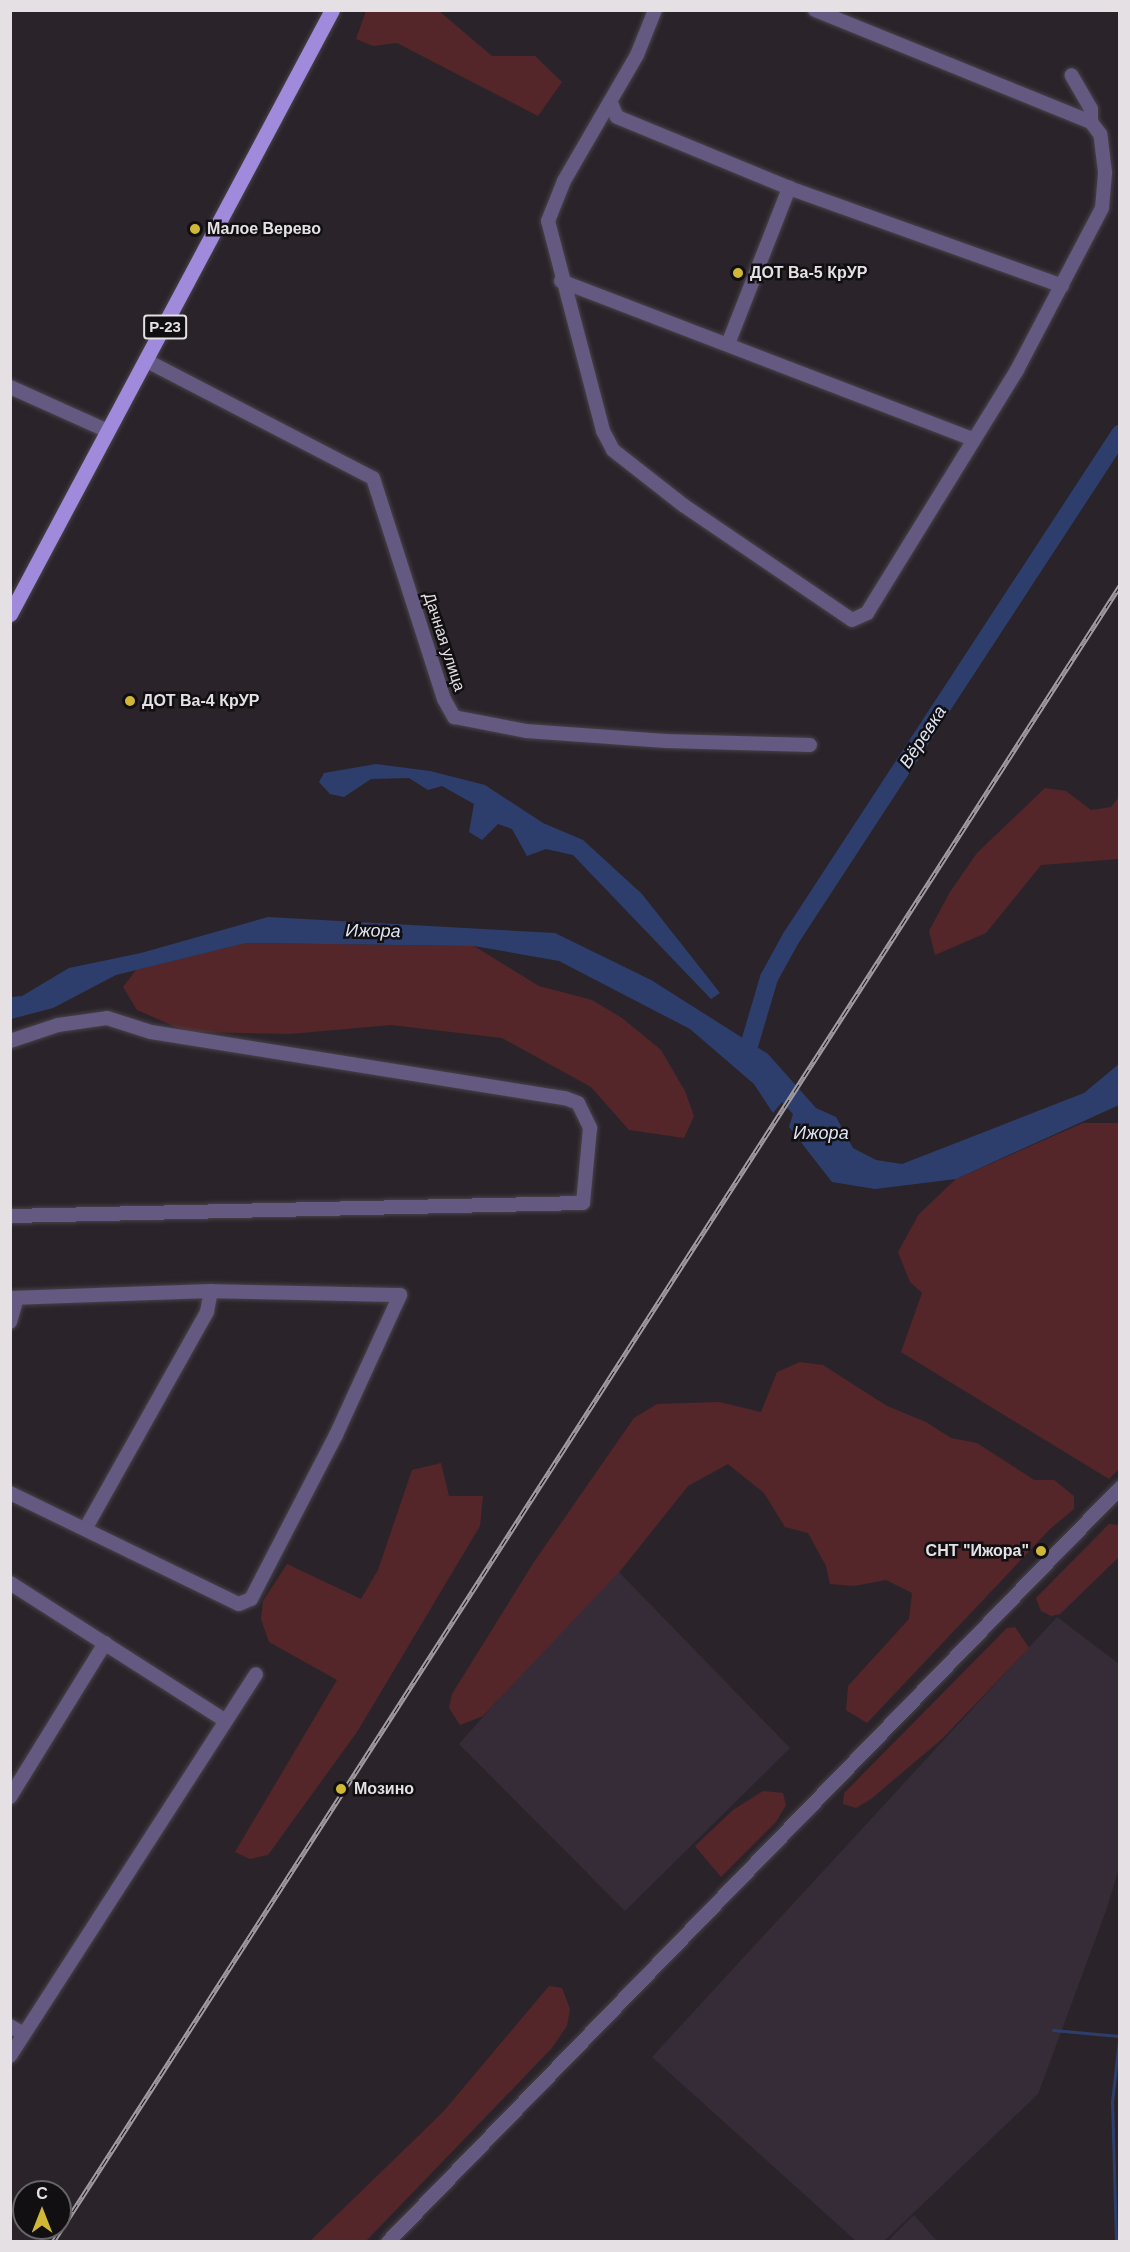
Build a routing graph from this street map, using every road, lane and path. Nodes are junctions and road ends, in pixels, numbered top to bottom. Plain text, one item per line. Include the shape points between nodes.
1 (332, 10) edge
2 (655, 10) edge
3 (815, 10) edge
4 (1071, 75) dead end
5 (611, 103) junction
6 (1090, 122) junction
7 (789, 188) junction
8 (561, 281) junction
9 (1062, 286) junction
10 (728, 344) junction
11 (147, 361) junction
12 (10, 387) edge
13 (108, 431) junction
14 (972, 439) junction
15 (10, 614) edge
16 (810, 745) dead end
17 (10, 1041) edge
18 (10, 1216) edge
19 (211, 1291) junction
20 (14, 1298) edge
21 (10, 1322) edge
22 (1119, 1488) edge
23 (10, 1493) edge
24 (86, 1528) junction
25 (10, 1583) edge
26 (105, 1643) junction
27 (256, 1674) dead end
28 (226, 1720) junction
29 (10, 1797) edge
30 (10, 2026) edge
31 (24, 2034) junction
32 (10, 2056) edge
33 (388, 2241) edge

1 - 11 main road, Р-23
2 - 5 street
3 - 6 street
4 - 6 street via 1091,109
5 - 7 street via 617,117
5 - 8 street via 564,181 548,222
6 - 9 street via 1100,134 1105,172 1102,208
7 - 9 street
7 - 10 street
8 - 10 street
8 - 14 street via 603,431 613,450 683,505 852,620 867,613
9 - 14 street via 1017,370
10 - 14 street
11 - 13 main road, Р-23
11 - 16 street, Дачная улица via 373,478 444,699 454,717 526,731 666,741
12 - 13 street
13 - 15 main road, Р-23
17 - 18 street via 58,1025 107,1018 152,1032 565,1098 579,1103 590,1128 584,1203
19 - 20 street
19 - 24 street via 207,1312
19 - 24 street via 400,1295 336,1436 251,1599 239,1604
20 - 21 street
22 - 33 street
23 - 24 street
25 - 26 street
26 - 28 street
26 - 29 street
27 - 28 street
28 - 31 street
30 - 31 street
31 - 32 street

